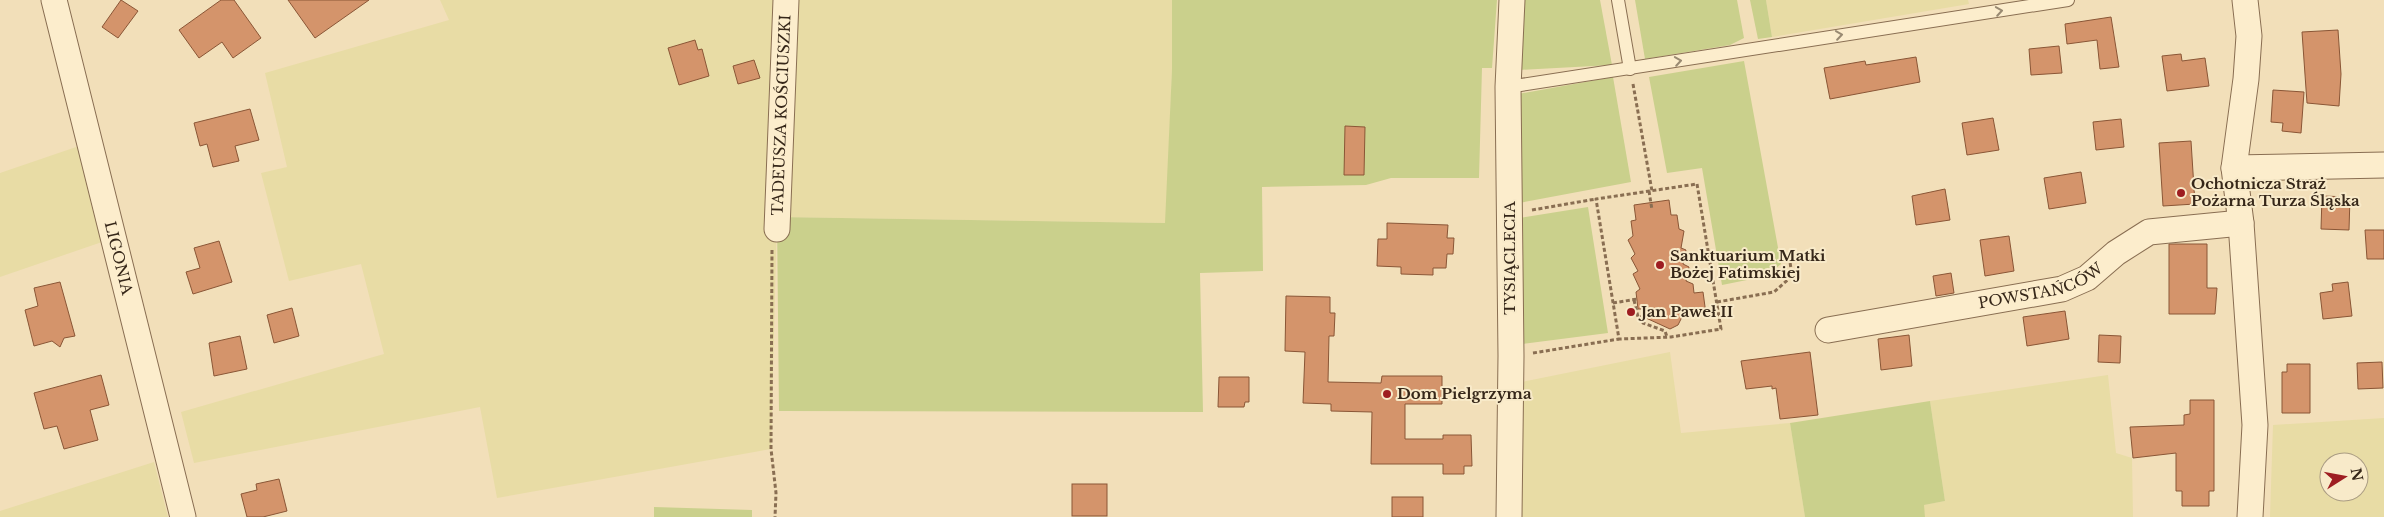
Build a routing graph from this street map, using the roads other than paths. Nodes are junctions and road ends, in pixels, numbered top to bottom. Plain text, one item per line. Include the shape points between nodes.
1 (54, 0) edge
2 (786, 0) edge
3 (1512, 0) edge
4 (1618, 0) edge
5 (2068, 0) edge
6 (2245, 0) edge
7 (1630, 69) junction
8 (1508, 87) junction
9 (2384, 165) edge
10 (2234, 168) junction
11 (2240, 223) junction
12 (777, 230) road end
13 (1828, 330) dead end
14 (184, 517) edge
15 (1509, 517) edge
16 (2250, 517) edge

1 - 14 street, LIGONIA
2 - 12 street, TADEUSZA KOŚCIUSZKI
3 - 8 street, TYSIĄCLECIA
4 - 7 lane
7 -> 5 lane
6 - 10 street via 2249,36
7 - 8 lane
8 - 15 street, TYSIĄCLECIA
9 - 10 street
10 - 11 street
11 - 13 street, POWSTAŃCÓW via 2149,232 2116,253 2087,278 2062,289
11 - 16 street via 2254,425

